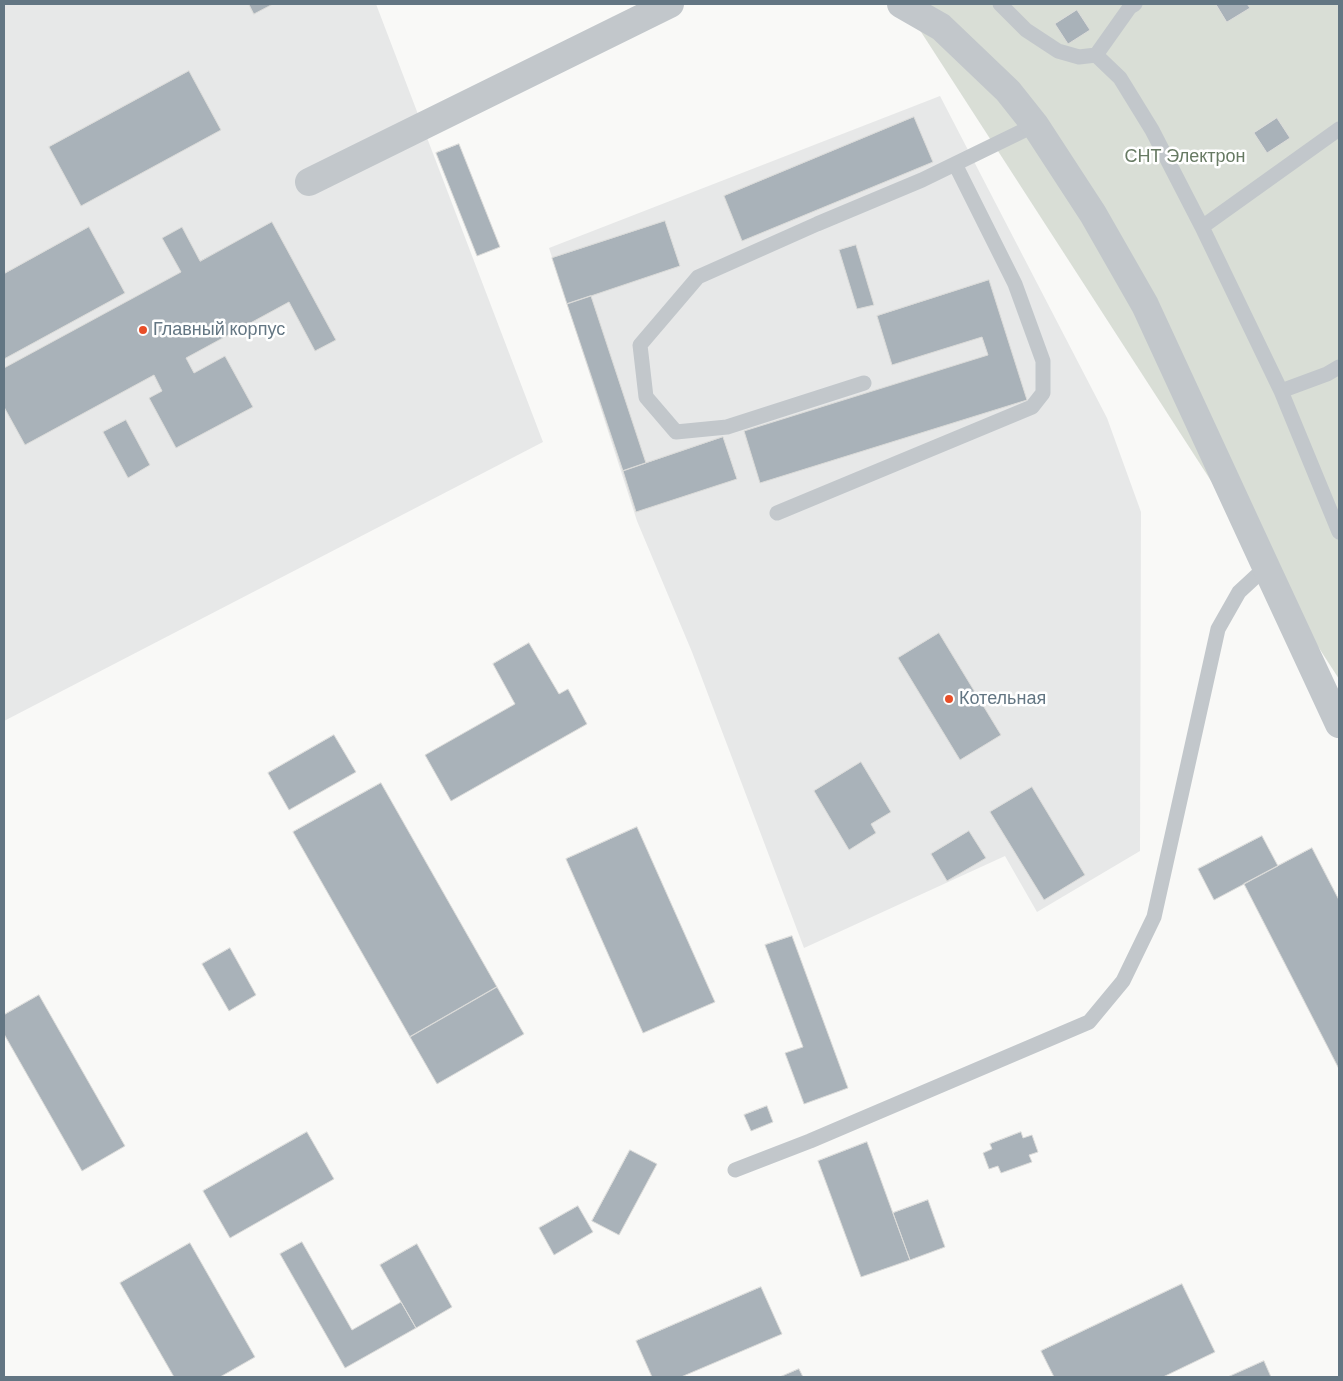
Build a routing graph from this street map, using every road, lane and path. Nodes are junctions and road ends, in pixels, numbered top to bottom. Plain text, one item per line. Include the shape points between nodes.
1 (670, 4) edge
2 (901, 4) edge
3 (1000, 4) edge
4 (1134, 4) edge
5 (1096, 55) junction
6 (1035, 125) junction
7 (1339, 129) edge
8 (955, 164) junction
9 (310, 182) dead end
10 (1202, 227) junction
11 (1339, 367) edge
12 (864, 383) dead end
13 (1281, 391) junction
14 (776, 512) dead end
15 (1339, 532) edge
16 (1266, 567) junction
17 (1339, 724) edge
18 (735, 1170) dead end

1 - 9 street
2 - 6 street via 941,27 1008,91
3 - 5 lane via 1026,30 1058,51 1080,57
4 - 5 lane
5 - 10 lane via 1120,78 1152,130
6 - 8 lane
6 - 16 street via 1093,214 1145,305
7 - 10 lane
8 - 12 lane via 698,277 640,345 646,397 676,432 727,427
8 - 14 lane via 1015,284 1043,360 1043,393 1032,407
10 - 13 lane
11 - 13 lane
13 - 15 lane
16 - 17 street
16 - 18 lane via 1239,592 1218,629 1154,917 1123,981 1089,1022

